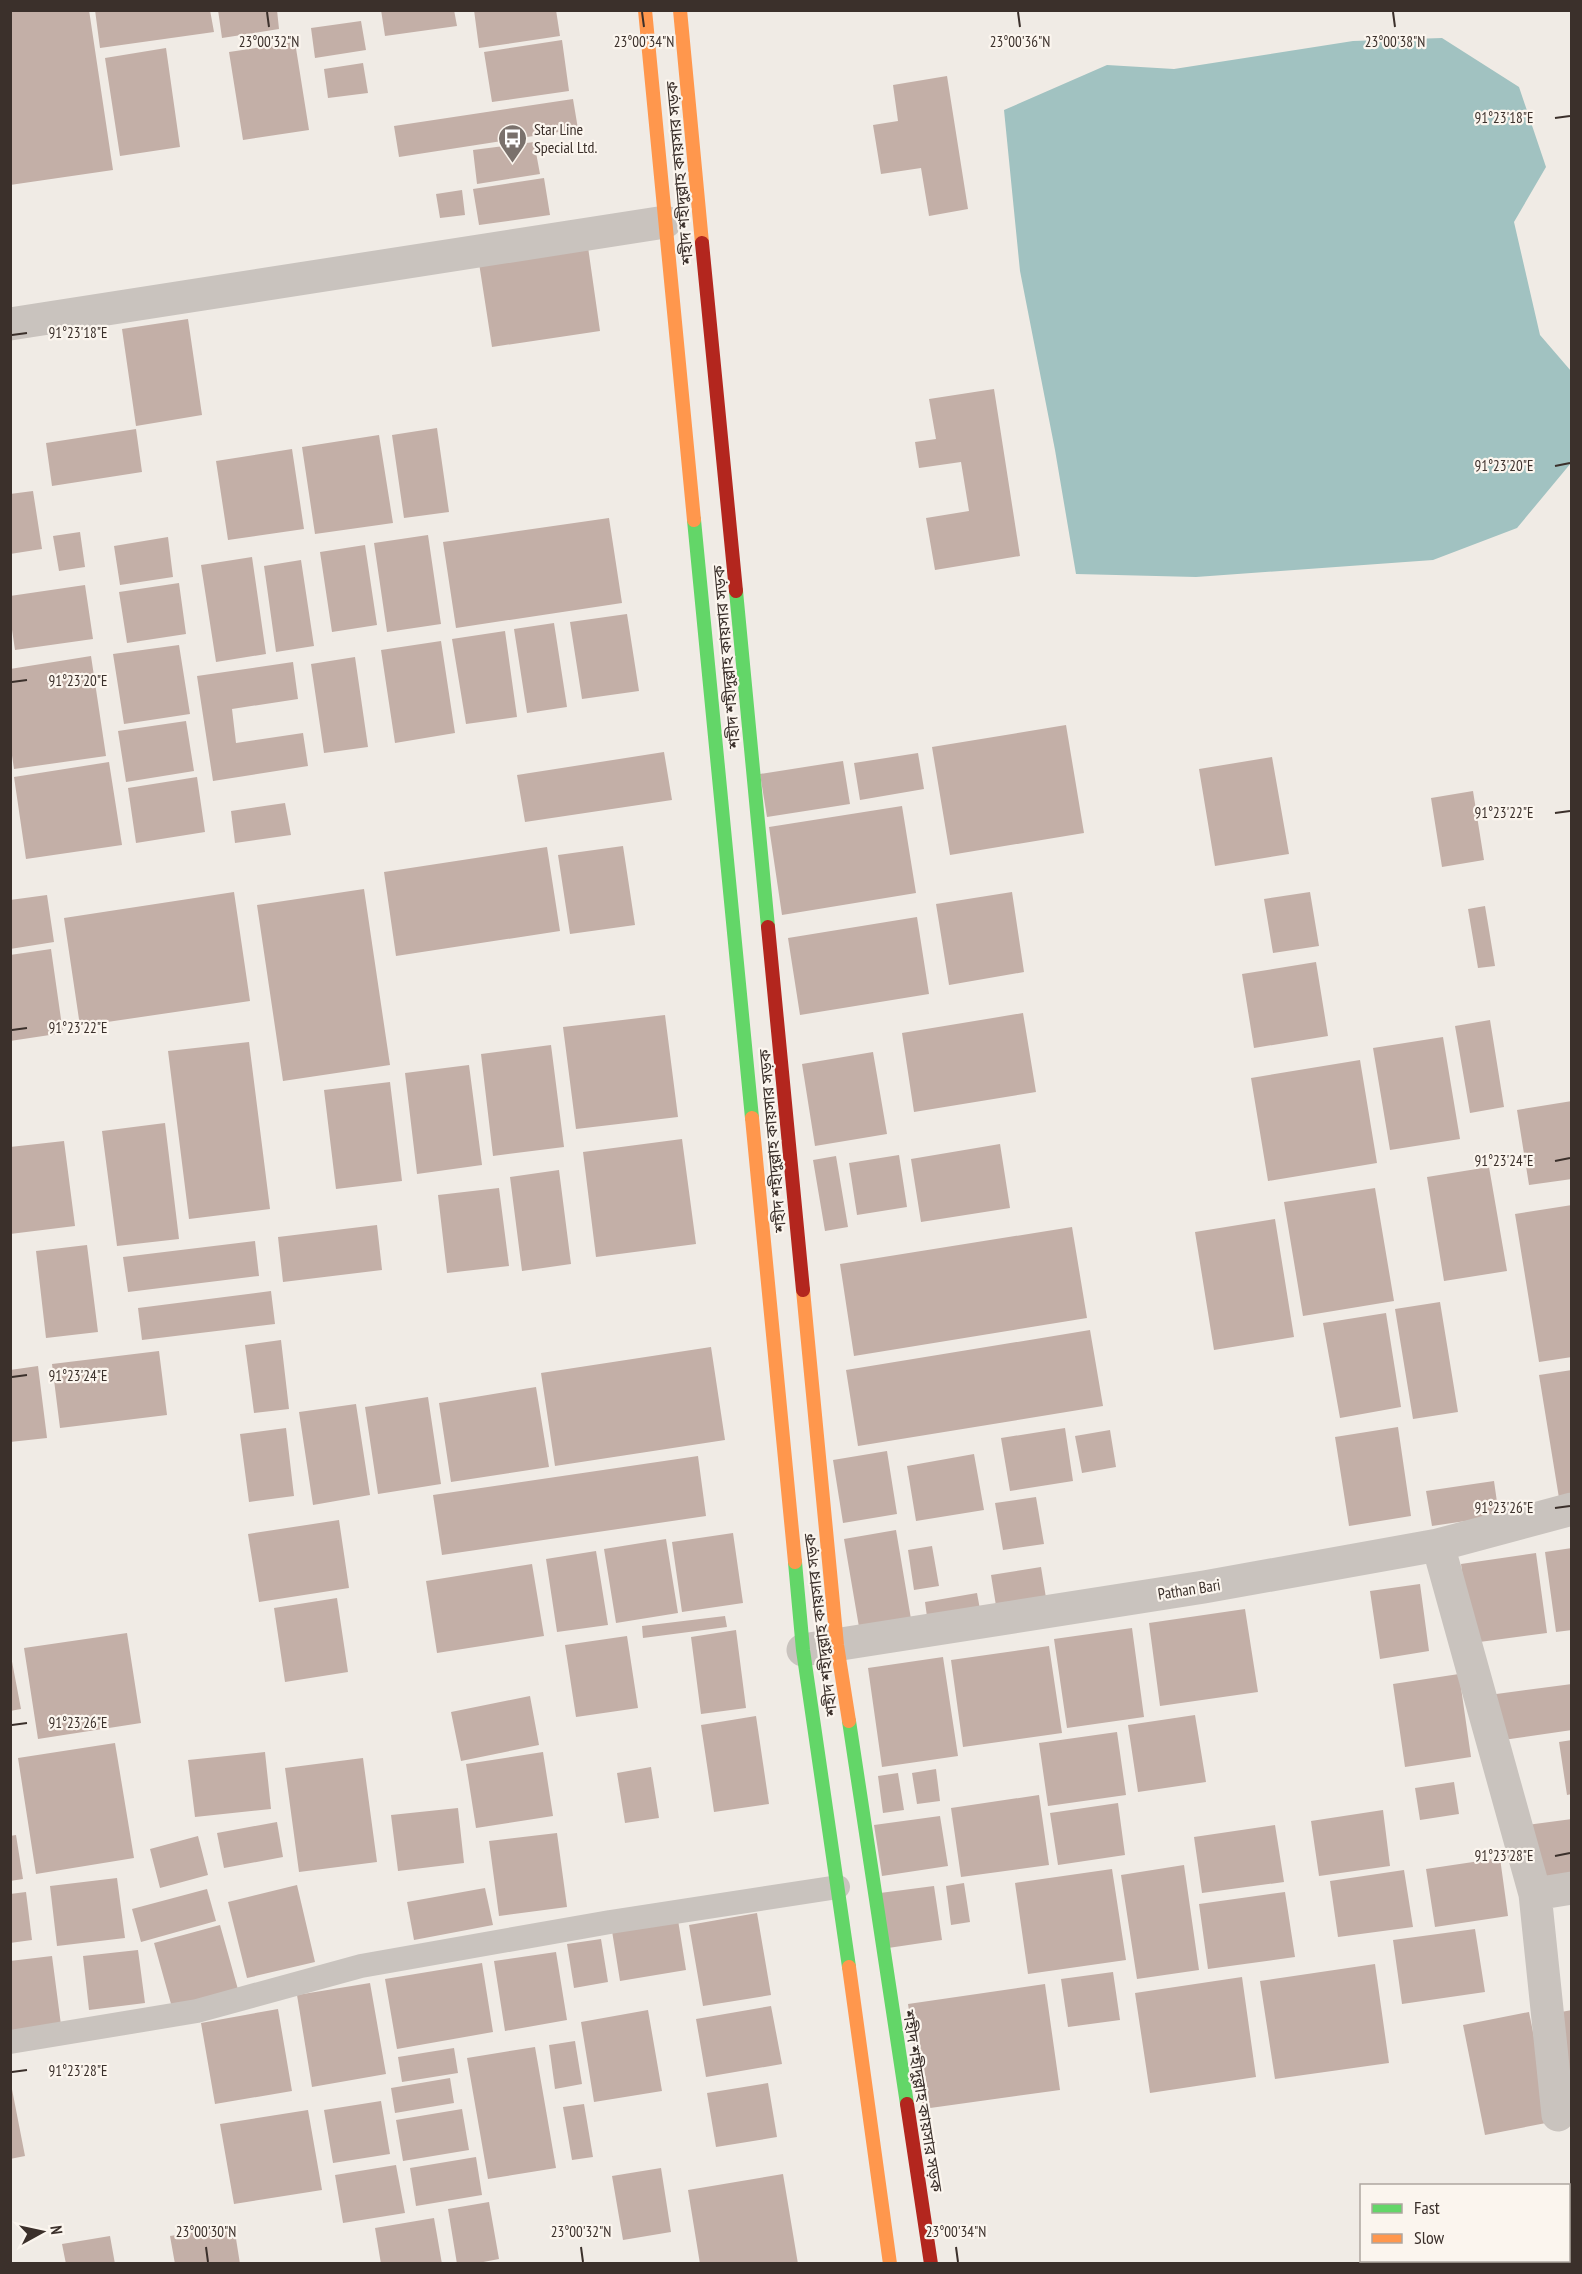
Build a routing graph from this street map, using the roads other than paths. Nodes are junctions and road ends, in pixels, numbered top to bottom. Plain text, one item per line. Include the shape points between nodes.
1 (645, 10) edge
2 (680, 10) edge
3 (665, 222) junction
4 (10, 324) edge
5 (1572, 1509) edge
6 (1438, 1545) junction
7 (837, 1645) junction
8 (802, 1650) junction
9 (838, 1887) junction
10 (1572, 1888) edge
11 (1535, 1894) junction
12 (10, 2042) edge
13 (1558, 2115) dead end
14 (890, 2264) edge
15 (931, 2264) edge

1 - 3 main road, শহীদ শহীদুল্লাহ কায়সার সড়ক
2 - 7 main road, শহীদ শহীদুল্লাহ কায়সার সড়ক
3 - 4 street
3 - 8 main road, শহীদ শহীদুল্লাহ কায়সার সড়ক
5 - 6 street, Pathan Bari
6 - 7 street, Pathan Bari via 1204,1587
6 - 11 street
7 - 8 street, Pathan Bari
7 - 15 main road, শহীদ শহীদুল্লাহ কায়সার সড়ক
8 - 9 main road, শহীদ শহীদুল্লাহ কায়সার সড়ক
9 - 12 lane via 361,1966 196,2011
9 - 14 main road, শহীদ শহীদুল্লাহ কায়সার সড়ক
10 - 11 street
11 - 13 street

